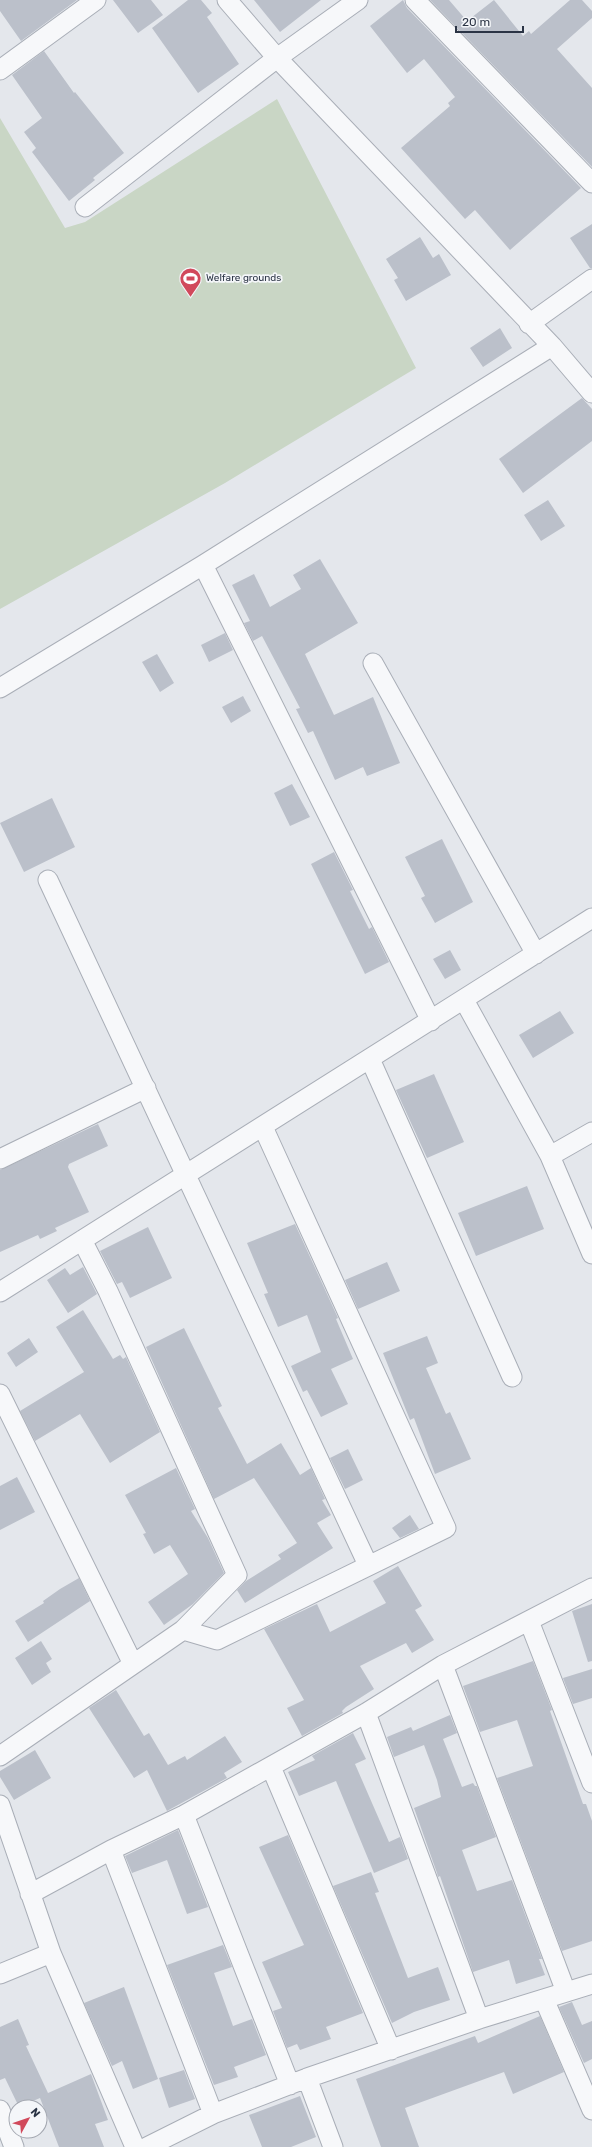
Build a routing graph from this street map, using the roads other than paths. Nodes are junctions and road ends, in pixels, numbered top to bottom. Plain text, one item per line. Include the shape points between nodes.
1 (96, 0) edge
2 (227, 0) edge
3 (358, 0) edge
4 (415, 0) edge
5 (277, 58) junction
6 (0, 70) edge
7 (592, 183) edge
8 (85, 207) dead end
9 (592, 279) edge
10 (530, 324) junction
11 (552, 346) junction
12 (592, 393) edge
13 (202, 566) junction
14 (373, 663) dead end
15 (0, 688) edge
16 (48, 880) dead end
17 (592, 918) edge
18 (536, 954) junction
19 (464, 1000) junction
20 (431, 1021) junction
21 (370, 1059) junction
22 (146, 1088) junction
23 (263, 1127) junction
24 (592, 1132) edge
25 (550, 1156) junction
26 (0, 1159) edge
27 (187, 1174) junction
28 (82, 1240) junction
29 (592, 1254) edge
30 (0, 1292) edge
31 (512, 1377) dead end
32 (0, 1394) edge
33 (368, 1565) junction
34 (592, 1588) edge
35 (529, 1621) junction
36 (183, 1630) junction
37 (133, 1664) junction
38 (443, 1665) junction
39 (366, 1713) junction
40 (0, 1756) edge
41 (271, 1767) junction
42 (592, 1783) edge
43 (0, 1805) edge
44 (184, 1815) junction
45 (111, 1850) junction
46 (30, 1894) junction
47 (51, 1953) junction
48 (0, 1974) edge
49 (592, 1984) edge
50 (566, 1992) junction
51 (544, 1999) junction
52 (479, 2019) junction
53 (391, 2050) junction
54 (307, 2078) junction
55 (290, 2085) junction
56 (0, 2110) edge
57 (592, 2110) edge
58 (213, 2114) junction
59 (14, 2147) edge
60 (135, 2147) edge
61 (147, 2147) edge
62 (333, 2147) edge

1 - 6 street
2 - 5 street
3 - 5 street
4 - 7 street
5 - 8 street
5 - 10 street
9 - 10 street
10 - 11 street
11 - 12 street
11 - 13 street
13 - 15 street
13 - 20 street
14 - 18 street
16 - 22 street
17 - 18 street
18 - 19 street
19 - 20 street
19 - 25 street
20 - 21 street
21 - 23 street
21 - 31 street
22 - 26 street
22 - 27 street
23 - 27 street
23 - 33 street via 446,1528
24 - 25 street
25 - 29 street
27 - 28 street
27 - 33 street
28 - 30 street
28 - 36 street via 108,1291 237,1575
32 - 37 street
33 - 36 street via 217,1640
34 - 35 street
35 - 38 street
35 - 42 street
36 - 37 street
37 - 40 street
38 - 39 street
38 - 50 street
39 - 41 street
39 - 52 street
41 - 44 street
41 - 53 street
43 - 46 street
44 - 45 street
44 - 55 street
45 - 46 street
45 - 58 street
46 - 47 street
47 - 48 street
47 - 60 street
49 - 50 street
50 - 51 street
51 - 52 street
51 - 57 street
52 - 53 street
53 - 54 street
54 - 55 street
54 - 62 street
55 - 58 street
56 - 59 street
58 - 61 street

